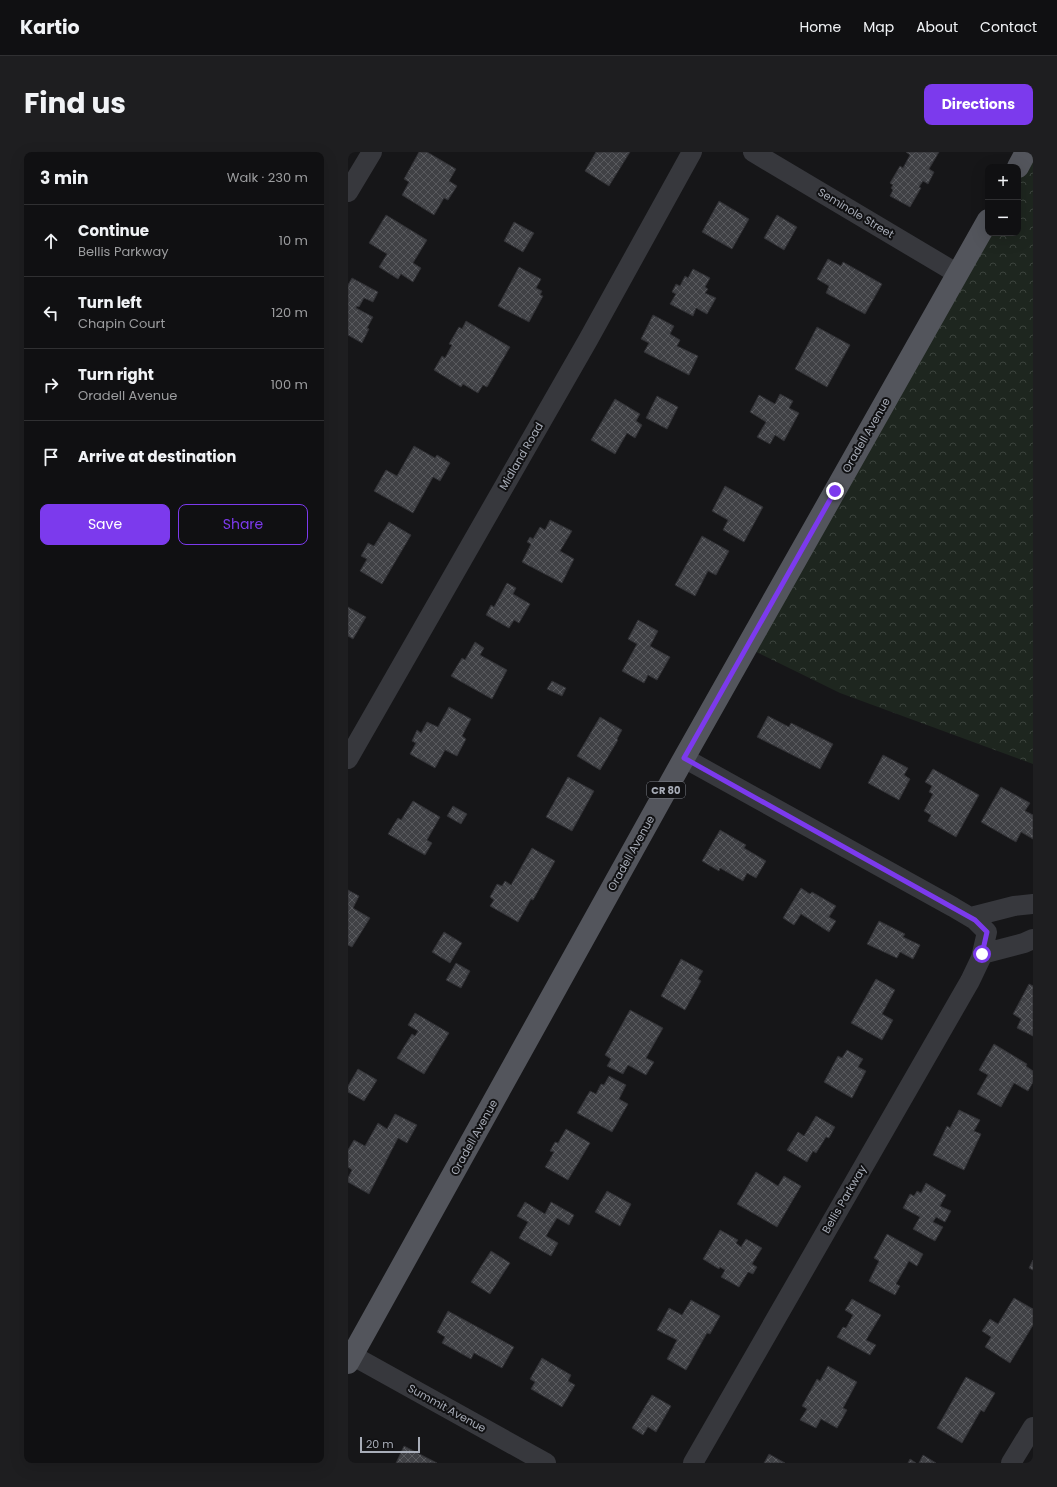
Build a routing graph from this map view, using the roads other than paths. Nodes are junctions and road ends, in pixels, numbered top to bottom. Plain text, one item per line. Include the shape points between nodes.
1 (372, 152) edge
2 (692, 152) edge
3 (753, 152) edge
4 (1026, 152) edge
5 (1020, 164) edge
6 (348, 192) edge
7 (985, 225) edge
8 (958, 274) junction
9 (684, 758) junction
10 (348, 759) edge
11 (1033, 904) edge
12 (971, 917) junction
13 (1033, 939) edge
14 (982, 954) junction
15 (349, 1358) edge
16 (1033, 1427) edge
17 (546, 1463) edge
18 (693, 1463) edge
19 (1011, 1463) edge

1 - 6 street
2 - 10 street, Midland Road via 588,340
3 - 8 street, Seminole Street
4 - 5 main road
7 - 8 main road, Oradell Avenue / CR 80
8 - 9 main road, Oradell Avenue / CR 80
9 - 12 street
9 - 15 main road, Oradell Avenue / CR 80
11 - 12 street
12 - 14 street, Bellis Parkway via 987,932
13 - 14 street
14 - 18 street, Bellis Parkway via 970,981
15 - 17 street, Summit Avenue
16 - 19 street

